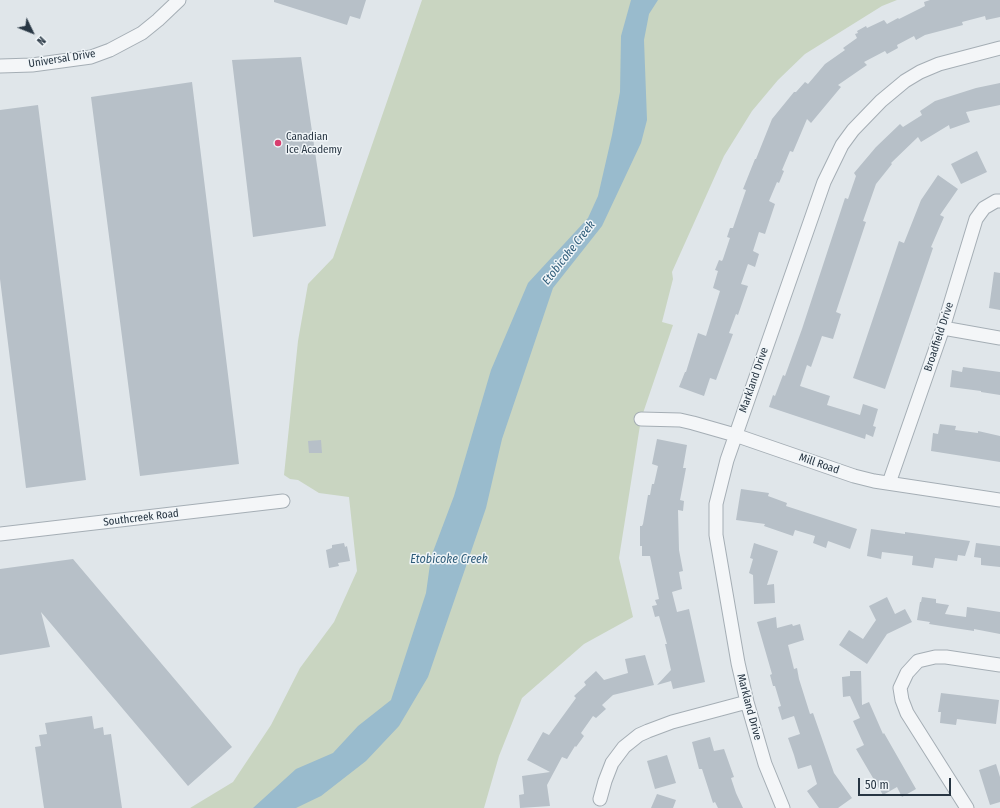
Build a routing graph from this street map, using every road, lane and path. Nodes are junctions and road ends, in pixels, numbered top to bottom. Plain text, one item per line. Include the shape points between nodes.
1 (179, 0) edge
2 (1000, 48) edge
3 (0, 66) edge
4 (1000, 201) edge
5 (943, 328) junction
6 (1000, 338) edge
7 (641, 419) dead end
8 (735, 435) junction
9 (889, 483) junction
10 (1000, 500) edge
11 (283, 501) dead end
12 (0, 534) edge
13 (1000, 665) edge
14 (746, 702) junction
15 (600, 798) dead end
16 (783, 808) edge
17 (967, 808) edge

1 - 3 street, Universal Drive via 142,33 110,50 91,57 32,65
2 - 8 street, Markland Drive via 939,64 905,81 880,101 842,145 824,182
4 - 5 street, Broadfield Drive via 984,208 976,219
5 - 6 street
5 - 9 street, Broadfield Drive
7 - 8 street, Mill Road via 680,420
8 - 9 street, Mill Road via 854,476
8 - 14 street, Markland Drive via 716,504 716,535
9 - 10 street, Mill Road
11 - 12 street, Southcreek Road
13 - 17 street via 946,657 918,661 907,673 900,688 907,713
14 - 15 street via 672,722 639,735 612,763
14 - 16 street, Markland Drive

